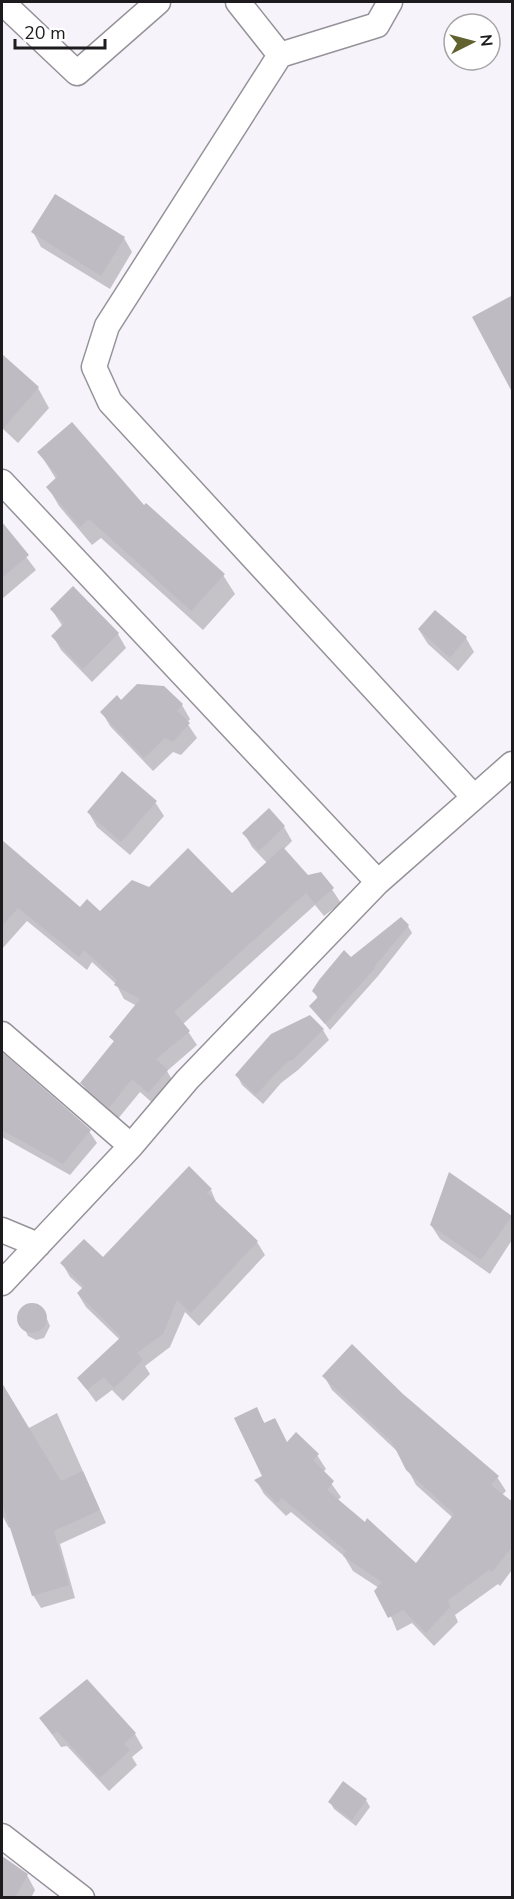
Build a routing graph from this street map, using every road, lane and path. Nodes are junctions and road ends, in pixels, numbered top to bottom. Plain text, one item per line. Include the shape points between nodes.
1 (2, 2) edge
2 (158, 2) edge
3 (237, 2) edge
4 (390, 2) edge
5 (280, 55) junction
6 (2, 482) edge
7 (513, 764) edge
8 (473, 796) junction
9 (378, 882) junction
10 (2, 1034) edge
11 (131, 1146) junction
12 (2, 1230) edge
13 (38, 1245) junction
14 (2, 1283) edge
15 (2, 1836) edge
16 (82, 1898) edge

1 - 2 street via 77,73
3 - 5 street
4 - 5 street via 377,25
5 - 8 street via 107,326 94,367 110,402
6 - 9 street
7 - 8 street
8 - 9 street
9 - 11 street via 187,1080
10 - 11 street
11 - 13 street
12 - 13 street
13 - 14 street
15 - 16 street

